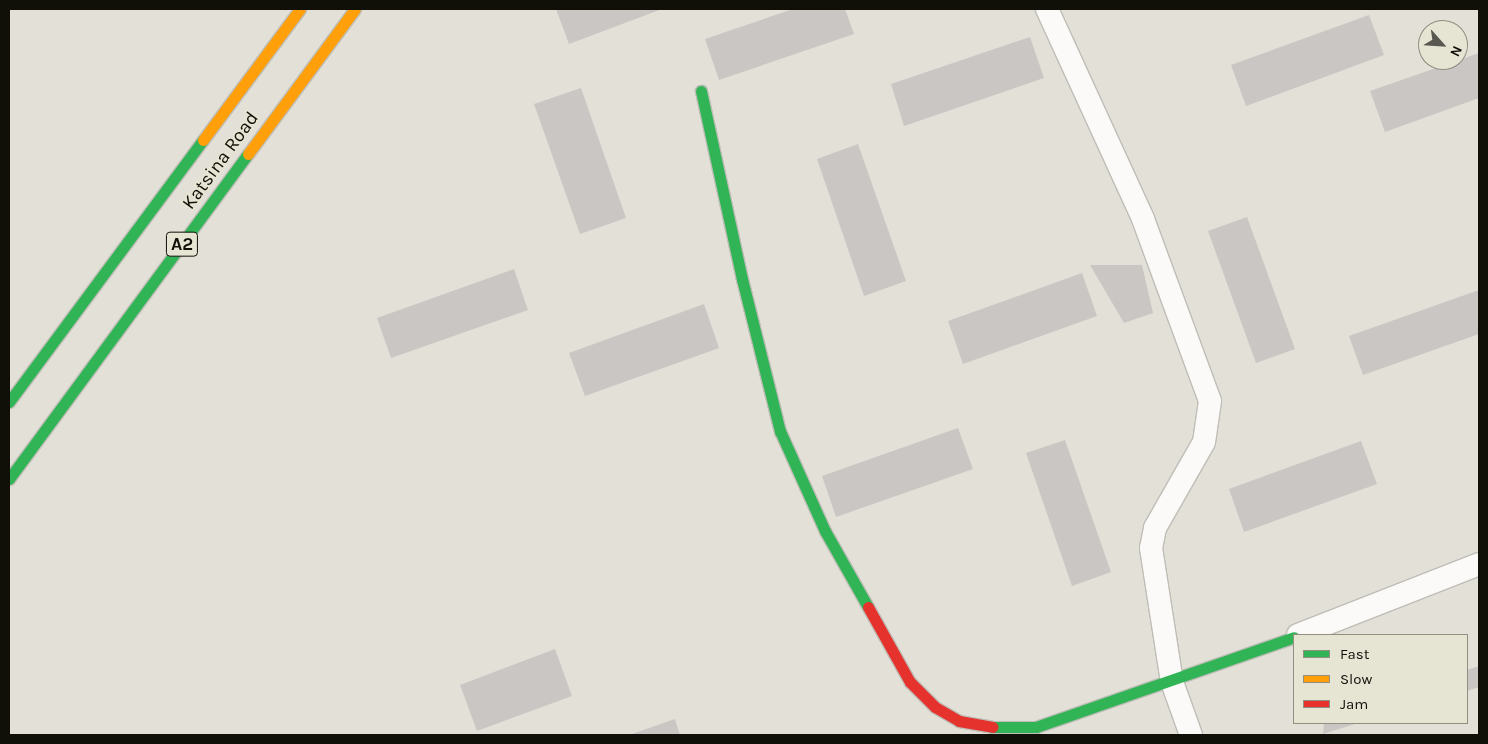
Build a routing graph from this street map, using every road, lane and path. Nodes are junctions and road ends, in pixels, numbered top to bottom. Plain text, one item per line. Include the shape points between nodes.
1 (300, 9) edge
2 (355, 9) edge
3 (1047, 9) edge
4 (702, 91) dead end
5 (9, 402) edge
6 (9, 478) edge
7 (1479, 564) edge
8 (1301, 634) edge
9 (1293, 637) edge
10 (1172, 682) junction
11 (1191, 735) edge

1 - 5 main road, Katsina Road / A2
2 - 6 main road, Katsina Road / A2
3 - 10 street via 1143,219 1210,401 1204,442 1155,528 1150,548
4 - 10 main road via 742,279 780,431 825,531 910,682 934,707 959,721 997,728 1036,727
7 - 8 street
9 - 10 main road
10 - 11 street

